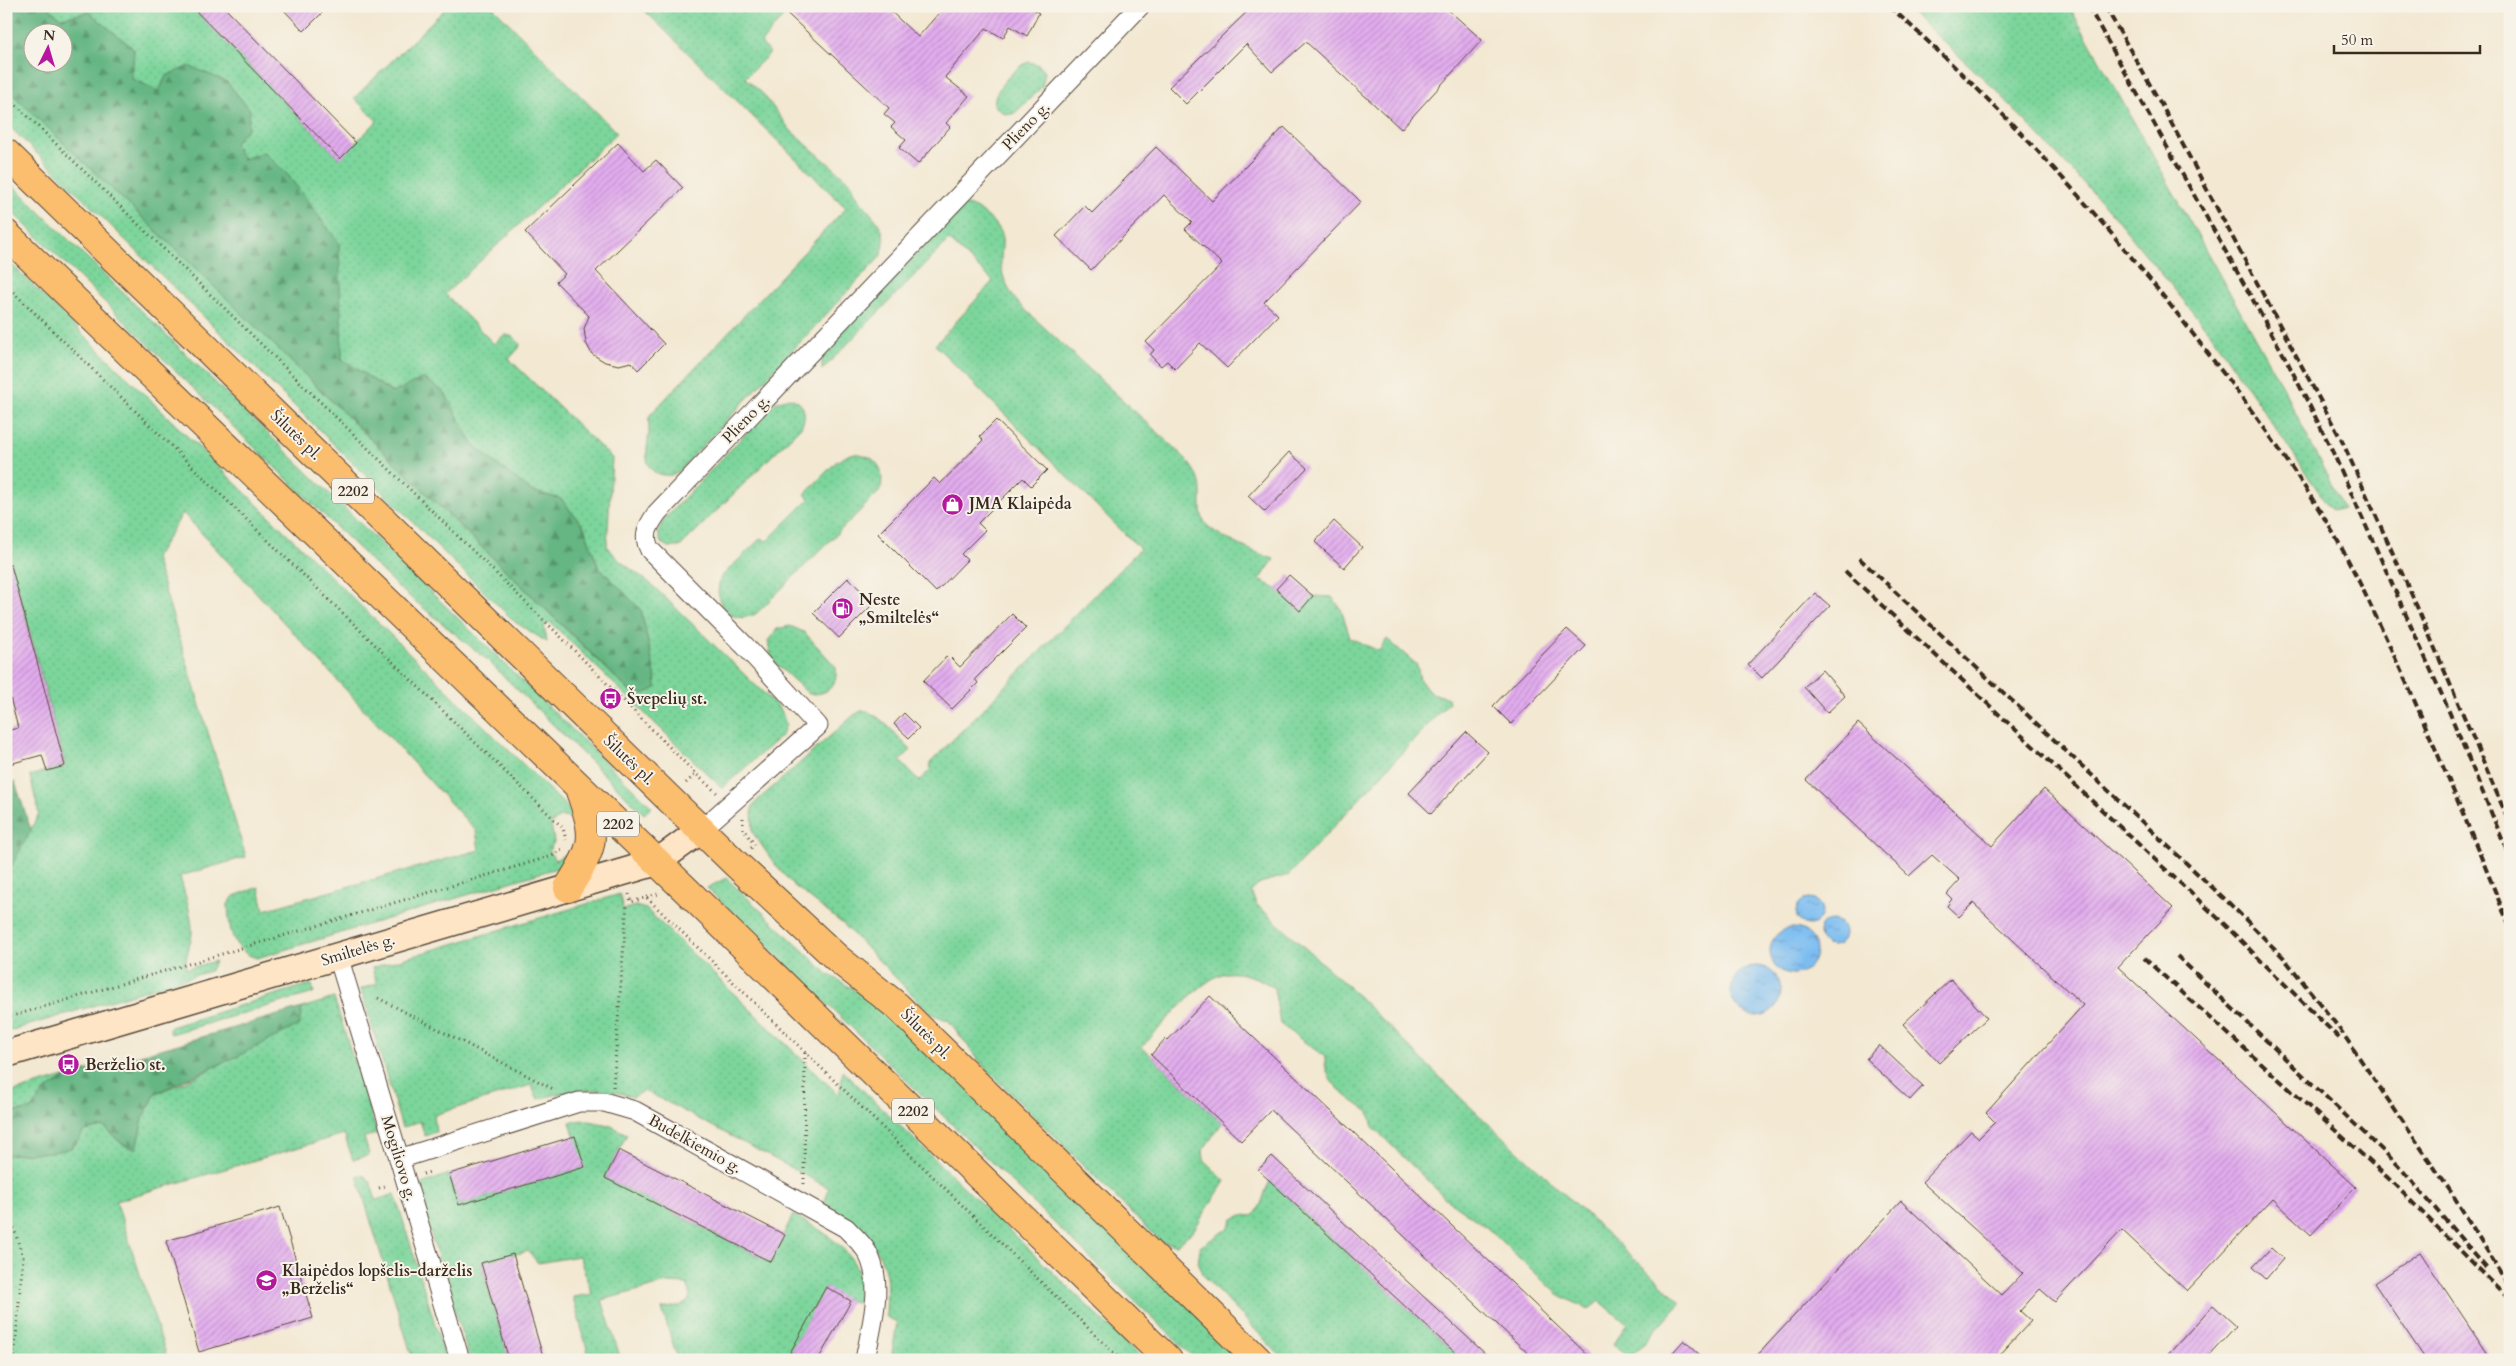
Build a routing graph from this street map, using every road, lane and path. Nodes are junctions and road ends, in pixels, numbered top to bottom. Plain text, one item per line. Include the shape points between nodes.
1 (1140, 6) edge
2 (6, 95) edge
3 (6, 153) edge
4 (6, 234) edge
5 (6, 286) edge
6 (578, 787) junction
7 (730, 804) junction
8 (701, 830) junction
9 (657, 862) junction
10 (568, 888) junction
11 (646, 898) dead end
12 (626, 903) dead end
13 (338, 956) junction
14 (378, 998) dead end
15 (6, 1018) edge
16 (805, 1052) junction
17 (6, 1054) edge
18 (579, 1102) junction
19 (612, 1104) junction
20 (399, 1159) junction
21 (6, 1204) edge
22 (804, 1205) junction
23 (14, 1360) edge
24 (460, 1360) edge
25 (865, 1360) edge
26 (1121, 1360) edge
27 (1168, 1360) edge
28 (1258, 1360) edge

1 - 7 street, Plieno g. via 649,524 645,542 650,550 818,726
2 - 7 path
3 - 8 main road, Šilutės pl. / 2202
4 - 6 main road, 2202
5 - 15 path via 563,828 566,841 562,850 552,856
6 - 9 main road, 2202
6 - 10 main road via 592,823 591,844 587,858
7 - 8 street, Plieno g.
8 - 9 street, Smiltelės g.
8 - 28 main road, Šilutės pl. / 2202 via 838,959 897,1006
9 - 10 street, Smiltelės g.
9 - 27 main road, 2202
10 - 13 street, Smiltelės g.
11 - 16 path
12 - 19 path
13 - 17 street, Smiltelės g.
13 - 20 street, Mogiliovo g.
14 - 18 path
16 - 22 path
16 - 26 path
18 - 19 street, Budelkiemio g.
18 - 20 street, Budelkiemio g.
19 - 22 street, Budelkiemio g. via 635,1111
20 - 24 street, Mogiliovo g.
21 - 23 path via 23,1257
22 - 25 street, Budelkiemio g. via 846,1228 867,1252 875,1279 874,1308

